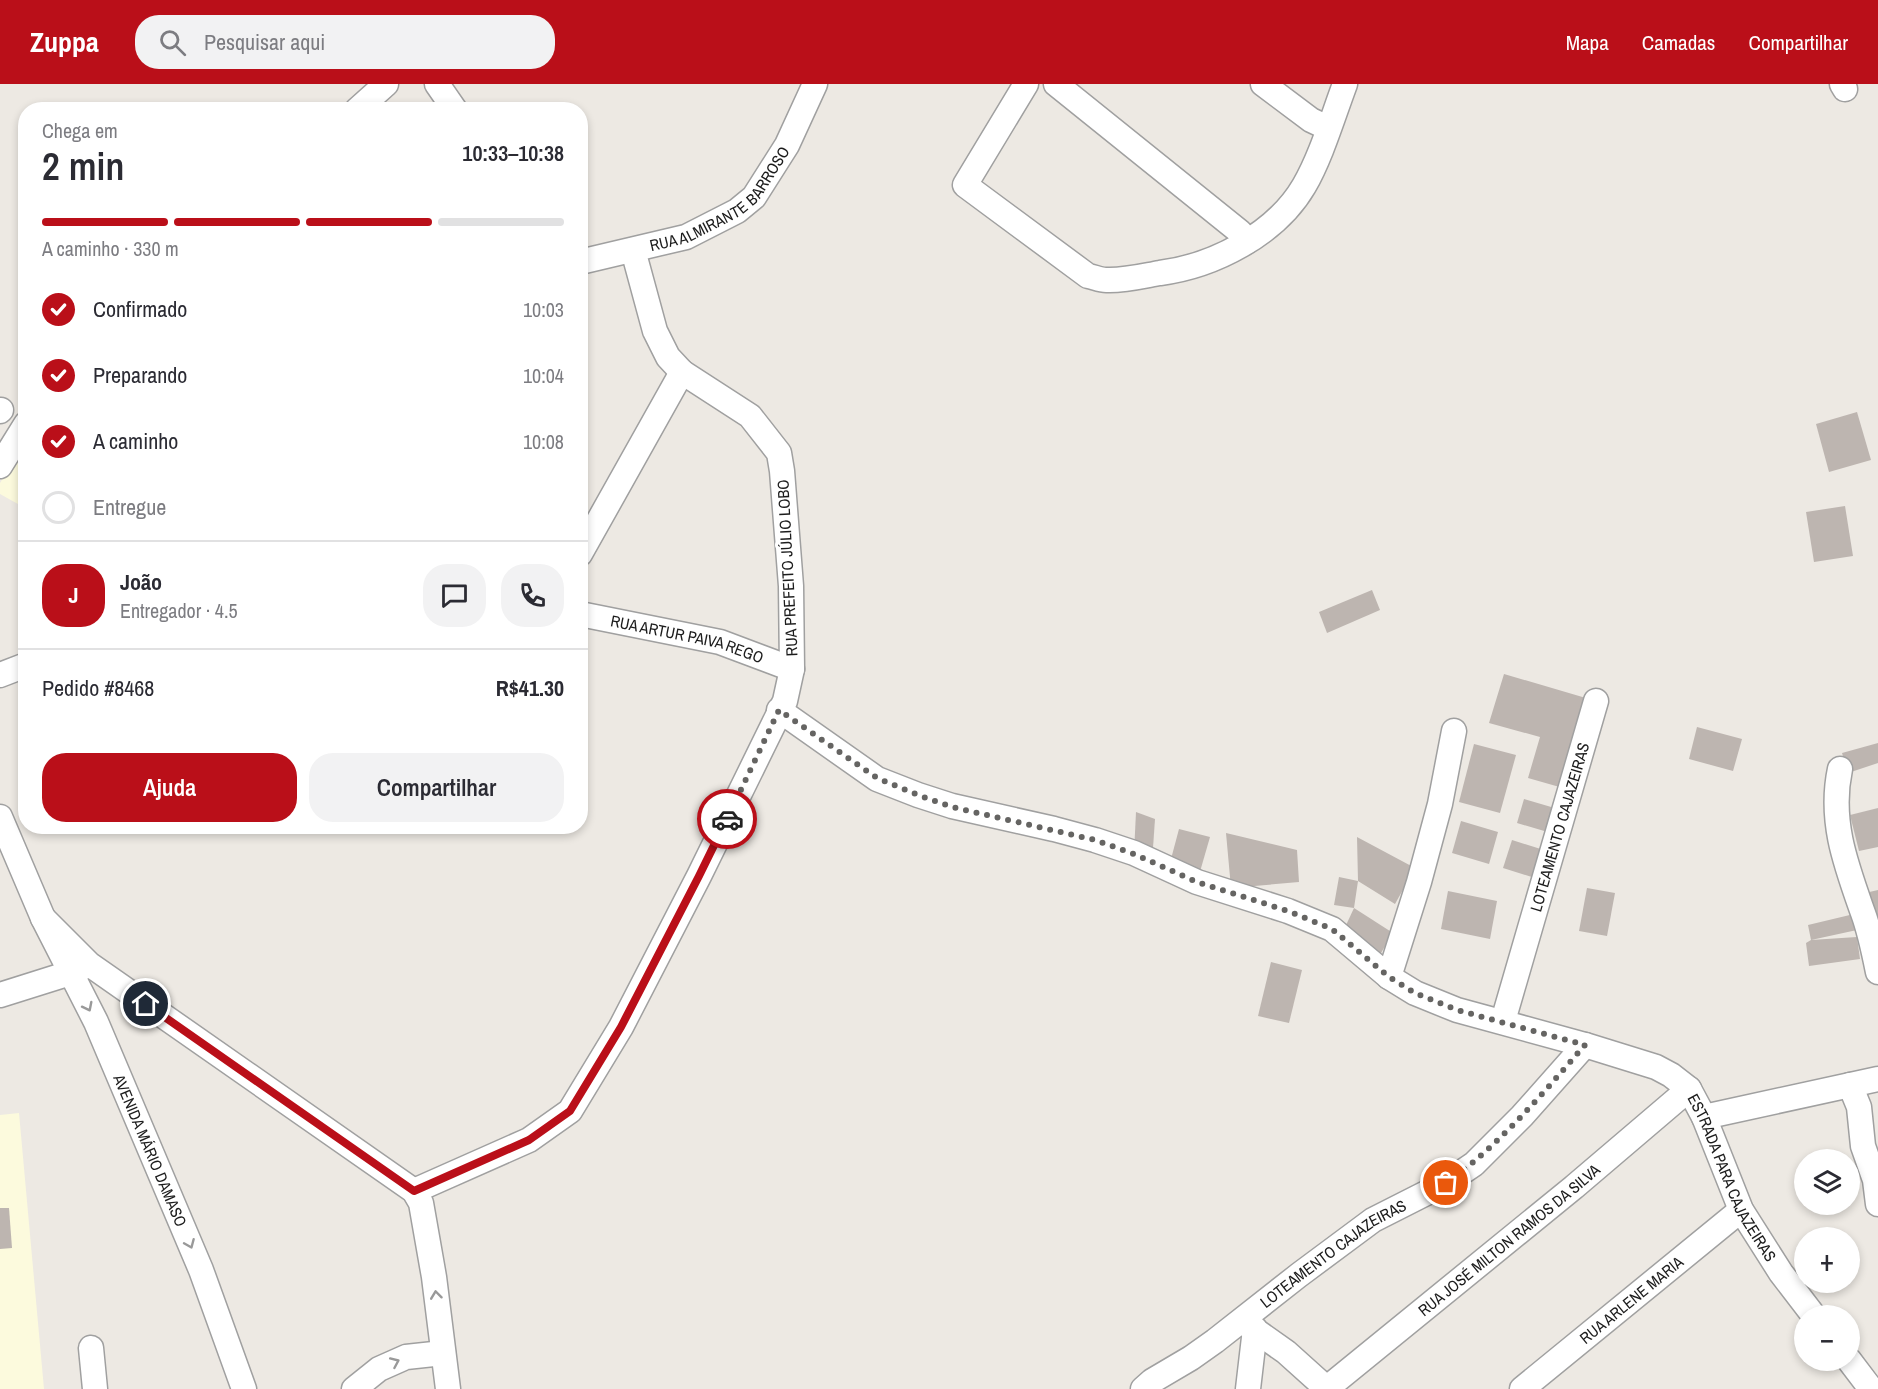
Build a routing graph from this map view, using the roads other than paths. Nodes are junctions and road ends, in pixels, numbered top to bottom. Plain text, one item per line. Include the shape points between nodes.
1 (386, 84) edge
2 (437, 84) edge
3 (815, 84) edge
4 (1026, 84) edge
5 (1056, 84) edge
6 (1263, 84) edge
7 (1345, 84) edge
8 (366, 102) edge
9 (449, 102) edge
10 (1328, 128) junction
11 (1246, 242) junction
12 (633, 250) junction
13 (588, 260) edge
14 (682, 372) junction
15 (18, 437) edge
16 (0, 466) edge
17 (588, 540) edge
18 (588, 616) edge
19 (18, 667) edge
20 (792, 669) junction
21 (0, 675) edge
22 (1596, 700) dead end
23 (779, 710) junction
24 (1454, 731) dead end
25 (1840, 769) dead end
26 (0, 817) edge
27 (79, 969) junction
28 (1878, 972) edge
29 (1389, 977) junction
30 (0, 995) edge
31 (1503, 1021) junction
32 (1585, 1045) junction
33 (1878, 1079) edge
34 (1850, 1085) junction
35 (1689, 1089) junction
36 (1704, 1117) junction
37 (414, 1191) junction
38 (1878, 1204) edge
39 (1741, 1210) junction
40 (1806, 1305) edge
41 (1248, 1325) junction
42 (91, 1348) dead end
43 (443, 1353) junction
44 (1857, 1371) edge
45 (95, 1389) edge
46 (244, 1389) edge
47 (354, 1389) edge
48 (448, 1389) edge
49 (1143, 1389) edge
50 (1248, 1389) edge
51 (1326, 1389) edge
52 (1522, 1389) edge
53 (1871, 1389) edge

1 - 8 street
2 - 9 street
3 - 12 street, RUA ALMIRANTE BARROSO via 787,144 754,197 737,211 686,237
4 - 11 street via 965,185 1088,276 1104,281 1180,271
5 - 11 street via 1240,232
6 - 10 street
7 - 10 street
10 - 11 street via 1311,174 1295,200 1274,223
12 - 13 street, RUA ALMIRANTE BARROSO
12 - 14 street, RUA PREFEITO JÚLIO LOBO via 655,331 668,357
14 - 17 street
14 - 20 street, RUA PREFEITO JÚLIO LOBO via 750,416 779,453 791,586
15 - 16 street
18 - 20 street, RUA ARTUR PAIVA REGO via 720,642
19 - 21 street
20 - 23 street, RUA PREFEITO JÚLIO LOBO
22 - 31 street, LOTEAMENTO CAJAZEIRAS
23 - 29 street, ESTRADA PARA CAJAZEIRAS via 877,778 952,807 1095,840 1197,882 1288,911 1332,929
23 - 37 street, RUA PREFEITO JÚLIO LOBO via 621,1027 570,1111 529,1140
24 - 29 street via 1440,804
25 - 28 street via 1836,787 1839,836 1872,940
26 - 27 street, AVENIDA MÁRIO DAMASO via 43,918
27 - 30 street
27 - 37 street
27 -> 46 street, AVENIDA MÁRIO DAMASO via 96,1022 196,1259
29 - 31 street, ESTRADA PARA CAJAZEIRAS via 1415,993 1457,1010
31 - 32 street, ESTRADA PARA CAJAZEIRAS
32 - 35 street, ESTRADA PARA CAJAZEIRAS via 1656,1067
32 - 41 street, LOTEAMENTO CAJAZEIRAS via 1474,1164 1446,1183 1373,1220 1299,1275
33 - 34 street
34 - 36 street
34 - 38 street via 1859,1107 1863,1146 1875,1180
35 - 36 street, ESTRADA PARA CAJAZEIRAS
35 - 51 street, RUA JOSÉ MILTON RAMOS DA SILVA
36 - 39 street, ESTRADA PARA CAJAZEIRAS
43 -> 37 street via 421,1203
39 - 40 street, ESTRADA PARA CAJAZEIRAS
39 - 52 street, RUA ARLENE MARIA
41 - 49 street, LOTEAMENTO CAJAZEIRAS
41 - 50 street
41 - 51 street via 1286,1352
42 - 45 street
47 -> 43 street via 379,1369 406,1358
43 - 48 street
44 - 53 street

